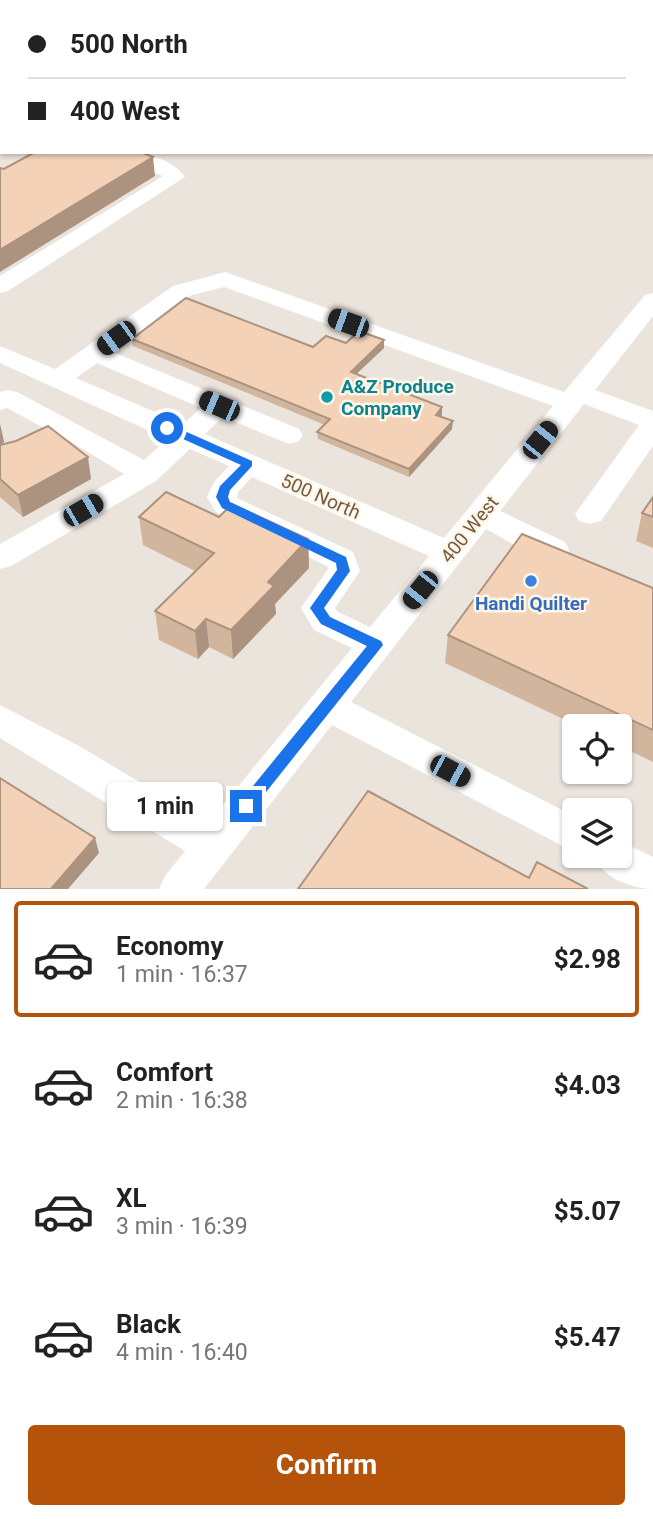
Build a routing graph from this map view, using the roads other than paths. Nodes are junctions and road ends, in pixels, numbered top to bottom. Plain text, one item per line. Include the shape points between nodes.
1 (122, 154) edge
2 (0, 286) edge
3 (653, 300) edge
4 (94, 353) junction
5 (0, 354) edge
6 (58, 379) junction
7 (92, 395) junction
8 (574, 398) junction
9 (0, 402) edge
10 (219, 406) junction
11 (124, 409) junction
12 (653, 421) edge
13 (653, 426) edge
14 (68, 429) junction
15 (289, 435) dead end
16 (188, 437) junction
17 (0, 458) edge
18 (248, 464) junction
19 (146, 474) junction
20 (590, 513) dead end
21 (481, 514) junction
22 (450, 553) junction
23 (0, 558) edge
24 (583, 563) edge
25 (376, 645) junction
26 (327, 706) junction
27 (0, 720) edge
28 (562, 829) edge
29 (213, 847) junction
30 (632, 866) edge
31 (653, 877) edge
32 (179, 889) edge

1 - 2 street via 168,169 175,177
3 - 8 street, 400 West
4 - 6 street
4 - 8 street via 181,291 225,279
4 - 10 street
5 - 6 street, 500 North
6 - 7 street, 500 North
7 - 11 street, 500 North
7 - 14 street
8 - 12 street
8 - 21 street, 400 West
9 - 14 street via 8,398
10 - 15 street
10 - 16 street
11 - 14 street
11 - 16 street, 500 North
13 - 20 street
14 - 17 street
14 - 19 street
16 - 18 street, 500 North
16 - 19 street
18 - 22 street, 500 North
18 - 25 street via 225,489 226,505 342,560 344,571 317,608 326,621
19 - 23 street
21 - 22 street, 400 West
21 - 24 street
22 - 25 street, 400 West
25 - 26 street, 400 West
26 - 28 street
26 - 29 street, 400 West
27 - 29 street
29 - 32 street, 400 West
30 - 31 street

